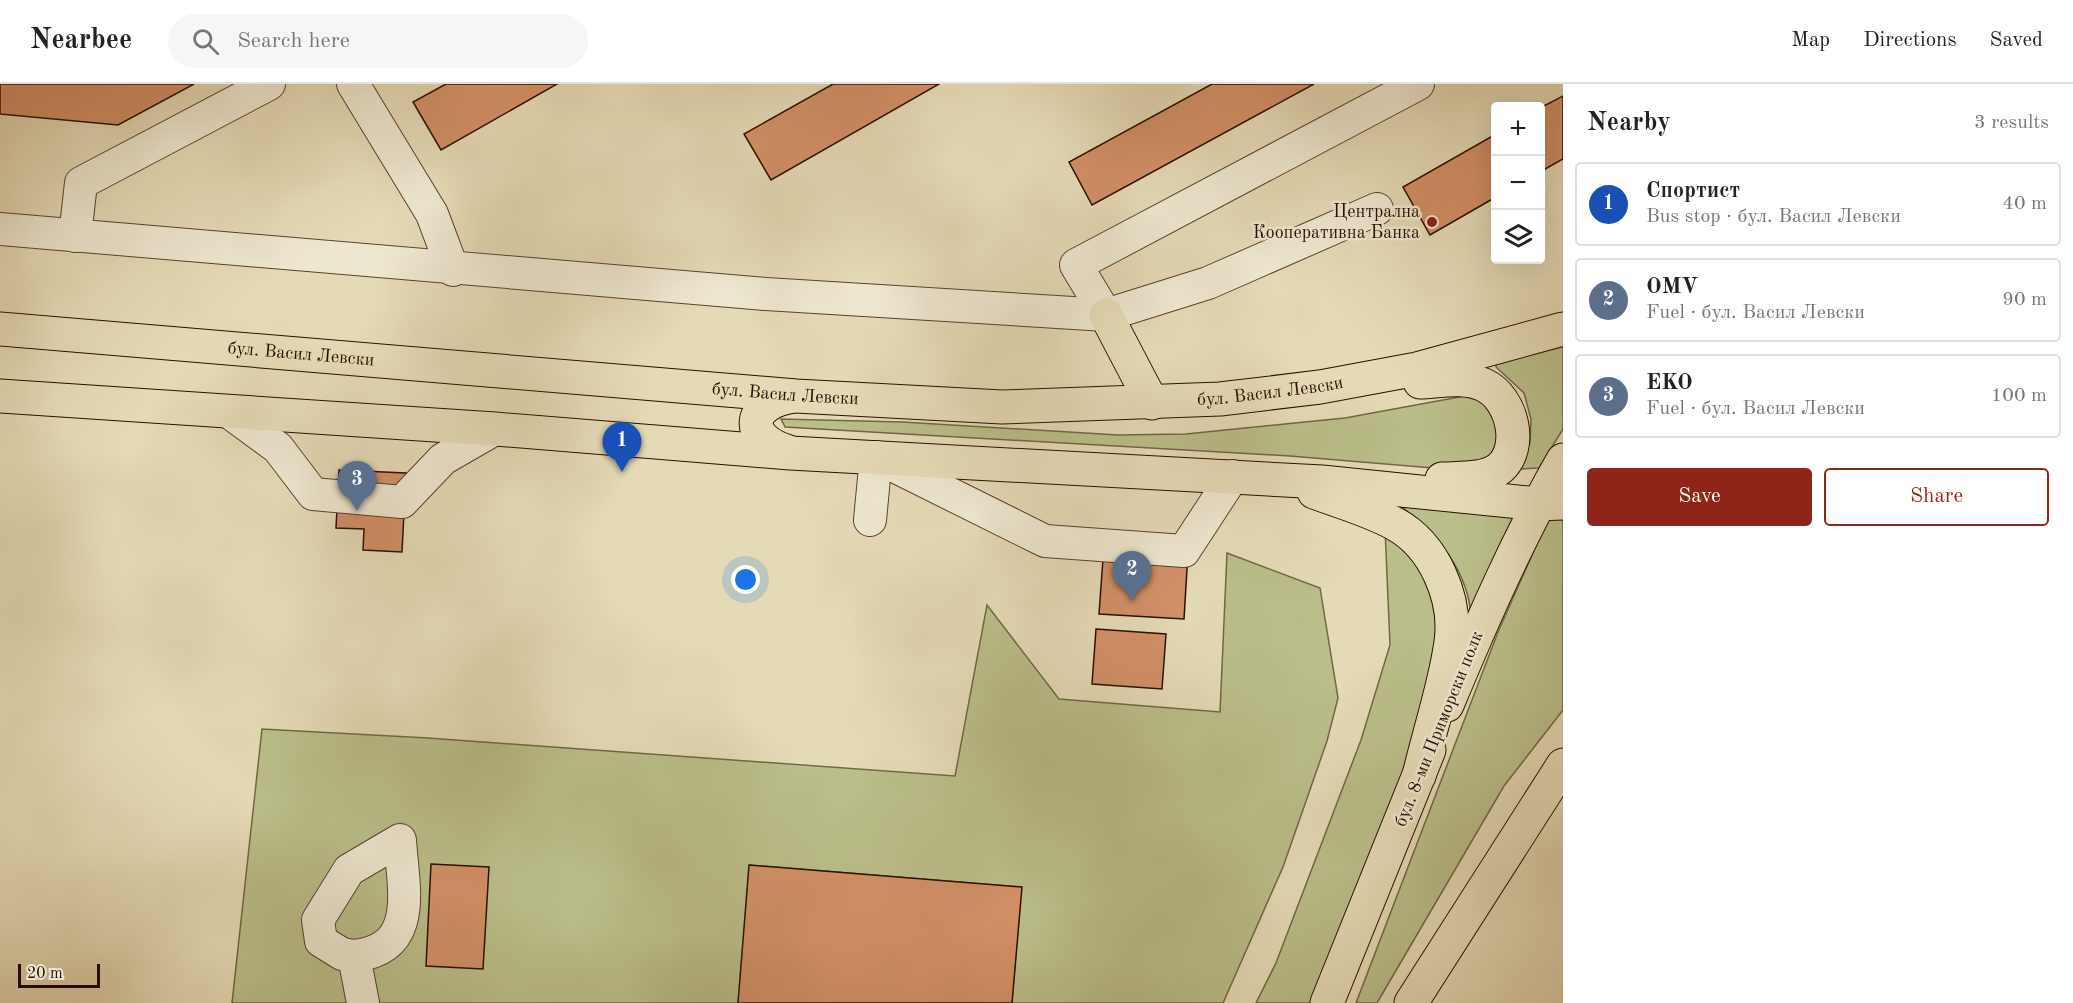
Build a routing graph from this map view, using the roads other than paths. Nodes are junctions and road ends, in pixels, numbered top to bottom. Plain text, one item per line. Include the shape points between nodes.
1 (269, 84) edge
2 (353, 84) edge
3 (1418, 84) edge
4 (1377, 209) dead end
5 (0, 229) edge
6 (75, 236) junction
7 (453, 270) junction
8 (1106, 315) junction
9 (1563, 329) edge
10 (4, 330) edge
11 (1320, 387) junction
12 (0, 396) edge
13 (796, 396) junction
14 (1152, 403) junction
15 (229, 412) junction
16 (495, 429) junction
17 (790, 453) junction
18 (876, 458) junction
19 (1563, 460) edge
20 (1233, 476) junction
21 (1278, 479) junction
22 (1322, 482) junction
23 (1550, 504) edge
24 (870, 520) dead end
25 (1563, 765) edge
26 (1419, 776) junction
27 (354, 956) dead end
28 (363, 1003) edge
29 (1327, 1003) edge
30 (1411, 1003) edge

1 - 6 lane via 81,183
2 - 7 lane via 432,214
3 - 8 lane via 1076,265
4 - 8 lane via 1208,284
5 - 6 lane
6 - 7 lane
7 - 8 lane
8 - 14 main road
9 - 11 main road, бул. Васил Левски via 1417,369
10 - 13 main road, бул. Васил Левски
11 - 14 main road, бул. Васил Левски
11 - 22 main road via 1463,380 1485,385 1497,395 1507,406 1511,421 1508,458 1499,469 1484,476
12 - 15 main road
13 - 14 main road, бул. Васил Левски via 1002,407
13 - 17 main road via 771,401 758,417 762,439
15 - 16 main road
15 - 16 lane via 278,448 313,494 402,502 442,459
16 - 17 main road
17 - 18 main road
18 - 20 main road
18 - 20 lane via 1045,541 1184,551
18 - 24 lane
19 - 23 main road, бул. 8-ми Приморски полк
20 - 21 main road
21 - 22 main road
21 - 26 main road via 1396,524 1417,539 1436,566 1447,591 1451,640
22 - 23 main road
23 - 26 main road, бул. 8-ми Приморски полк via 1476,636
25 - 30 main road
26 - 29 main road, бул. 8-ми Приморски полк
27 - 28 lane

